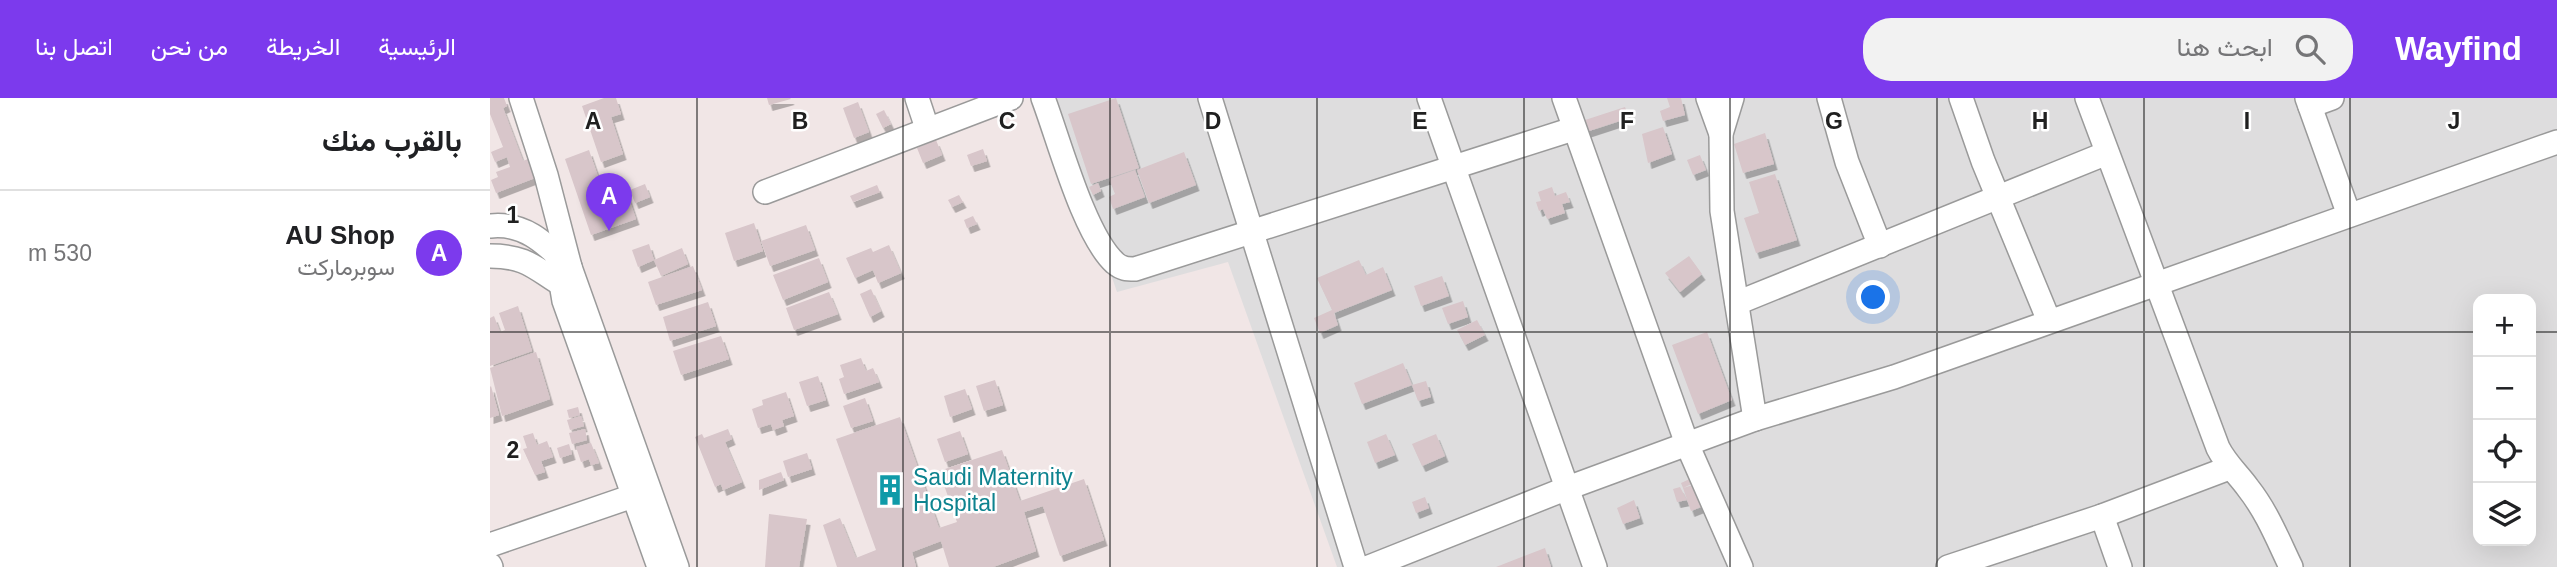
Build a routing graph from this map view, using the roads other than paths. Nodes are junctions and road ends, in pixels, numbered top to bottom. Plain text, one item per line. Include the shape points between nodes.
1 (521, 98) edge
2 (917, 98) edge
3 (1011, 98) edge
4 (1044, 98) edge
5 (1210, 98) edge
6 (1429, 98) edge
7 (1564, 98) edge
8 (1708, 98) edge
9 (1732, 98) edge
10 (1829, 98) edge
11 (1961, 98) edge
12 (2087, 98) edge
13 (2332, 98) edge
14 (2309, 102) edge
15 (927, 128) junction
16 (1573, 129) junction
17 (1721, 134) junction
18 (2557, 142) edge
19 (2107, 153) junction
20 (1454, 165) junction
21 (765, 192) dead end
22 (1998, 199) junction
23 (2349, 215) junction
24 (490, 226) edge
25 (1253, 229) junction
26 (1880, 246) junction
27 (490, 256) edge
28 (567, 275) junction
29 (2158, 282) junction
30 (1737, 303) junction
31 (2049, 321) junction
32 (596, 366) junction
33 (1755, 419) junction
34 (1686, 444) junction
35 (2229, 468) junction
36 (1565, 489) junction
37 (632, 496) junction
38 (2102, 516) junction
39 (490, 545) edge
40 (1399, 562) edge
41 (659, 567) edge
42 (677, 567) edge
43 (1356, 567) edge
44 (1369, 567) edge
45 (1595, 567) edge
46 (1741, 567) edge
47 (1948, 567) edge
48 (2120, 567) edge
49 (2291, 567) edge

1 - 28 street via 546,175
2 - 15 street
3 - 15 street
4 - 25 street via 1095,237 1123,269 1135,269
5 - 25 street
6 - 20 street
7 - 16 street
8 - 17 street
9 - 17 street
10 - 26 street
11 - 22 street
12 - 19 street
13 - 14 street
14 - 23 street
15 - 21 street
16 - 20 street
16 - 34 street
17 - 30 street via 1722,211
18 - 23 street
19 - 22 street
19 - 29 street
20 - 25 street
20 - 36 street
22 - 26 street
22 - 31 street
23 - 29 street
24 - 28 street via 519,227 537,237
25 - 43 street
26 - 30 street
27 - 28 street via 505,256
28 - 32 street
29 - 31 street
29 - 35 street via 2217,448
30 - 33 street
31 - 33 street via 1894,377
32 - 37 street
32 - 42 street
33 - 34 street
34 - 36 street
34 - 46 street
35 - 38 street
35 - 49 street via 2265,513
36 - 40 street
36 - 45 street
37 - 39 street
37 - 41 street
38 - 47 street
38 - 48 street
40 - 44 street

